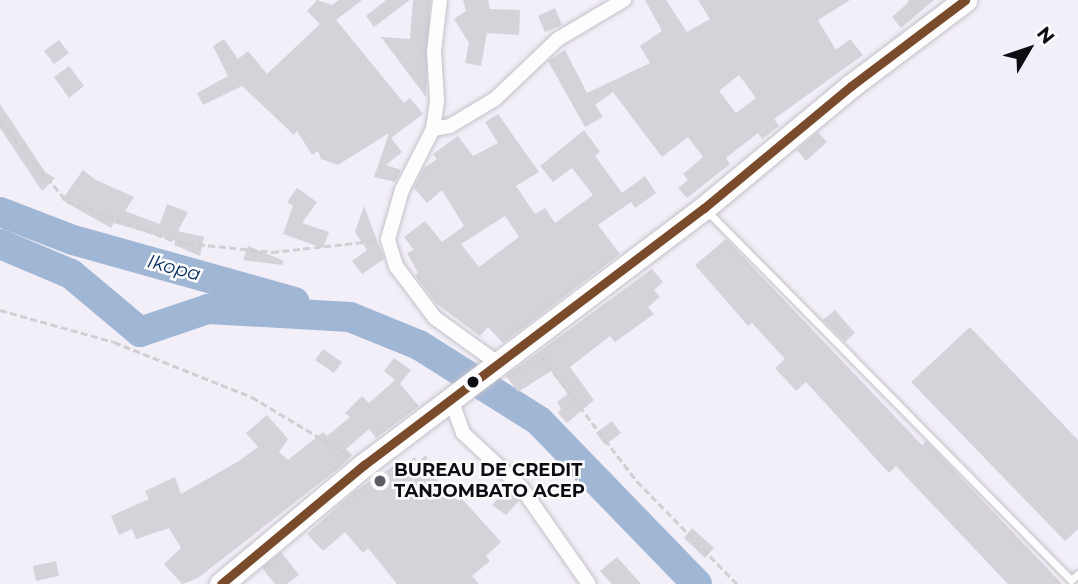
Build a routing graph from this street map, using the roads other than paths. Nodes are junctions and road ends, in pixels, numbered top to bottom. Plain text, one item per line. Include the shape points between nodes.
1 (440, 0) edge
2 (624, 0) edge
3 (965, 0) edge
4 (433, 129) junction
5 (704, 208) junction
6 (496, 362) junction
7 (450, 397) junction
8 (1078, 574) edge
9 (221, 584) edge
10 (589, 584) edge

1 - 4 street
2 - 4 street via 558,39 495,99 450,126
3 - 5 main road via 851,86
4 - 6 street via 402,190 388,239 396,266 435,318
5 - 6 main road
5 - 8 lane via 1071,580
6 - 7 main road
7 - 9 main road
7 - 10 street via 463,433 521,487

